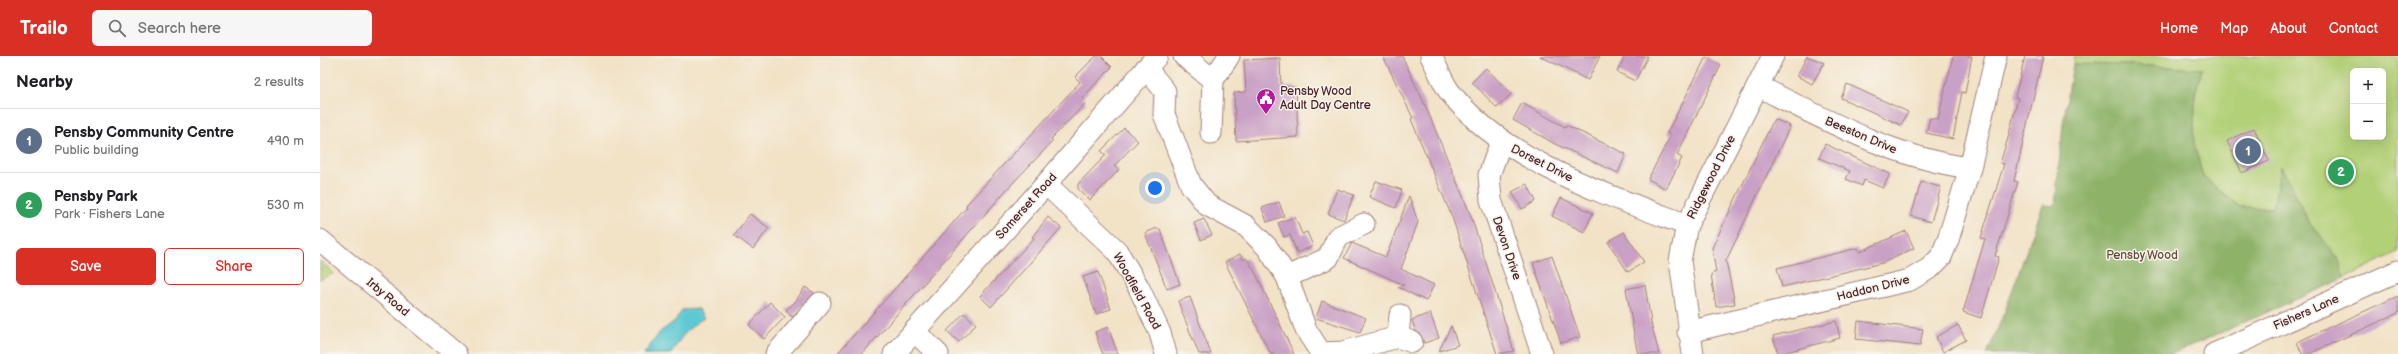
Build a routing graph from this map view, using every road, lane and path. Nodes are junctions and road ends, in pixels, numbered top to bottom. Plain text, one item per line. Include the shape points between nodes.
1 (1184, 56) edge
2 (1229, 56) edge
3 (1431, 56) edge
4 (1773, 56) edge
5 (1996, 56) edge
6 (1151, 62) edge
7 (1213, 80) junction
8 (1758, 86) junction
9 (1211, 133) dead end
10 (1501, 142) junction
11 (1970, 168) junction
12 (1046, 184) junction
13 (1364, 224) dead end
14 (1687, 225) junction
15 (320, 240) edge
16 (2398, 271) edge
17 (1287, 277) junction
18 (820, 303) dead end
19 (1400, 315) dead end
20 (914, 331) junction
21 (1688, 332) junction
22 (456, 354) edge
23 (776, 354) edge
24 (894, 354) edge
25 (938, 354) edge
26 (1166, 354) edge
27 (1542, 354) edge
28 (1693, 354) edge
29 (2214, 354) edge

1 - 7 street
2 - 7 street
3 - 10 street, Dorset Drive via 1448,90
4 - 8 street, Ridgewood Drive
5 - 11 street, Haddon Drive
6 - 12 street, Somerset Road
6 - 17 street via 1165,91 1164,114 1191,185 1207,205 1246,226 1267,247
7 - 9 street
8 - 11 street, Beeston Drive via 1888,148 1945,165
8 - 14 street, Ridgewood Drive
10 - 14 street, Dorset Drive via 1593,189
10 - 27 street, Devon Drive via 1489,175 1491,200
11 - 21 street, Haddon Drive via 1941,256 1930,268 1910,280
12 - 20 street, Somerset Road
12 - 26 street, Woodfield Road via 1117,251 1160,333
13 - 17 street via 1338,237 1328,258
14 - 21 street, Ridgewood Drive via 1680,261
15 - 22 street, Irby Road
16 - 29 street, Fishers Lane
17 - 19 street via 1306,330 1321,353 1343,352 1405,339
18 - 23 street
20 - 24 street, Somerset Road
20 - 25 street
21 - 28 street, Ridgewood Drive

